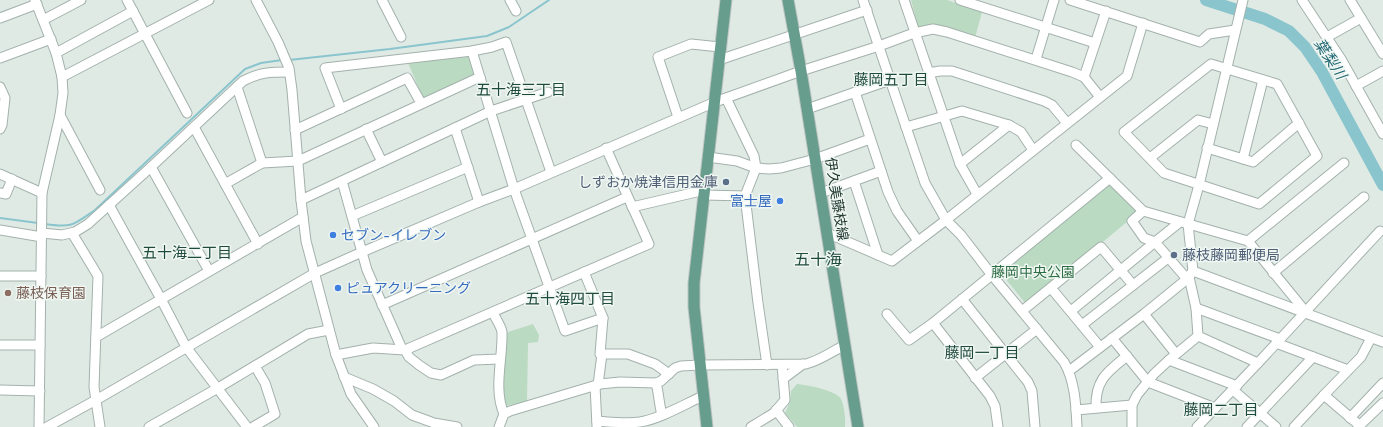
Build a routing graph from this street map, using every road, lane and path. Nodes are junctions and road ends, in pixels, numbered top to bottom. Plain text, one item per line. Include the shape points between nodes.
1 (81, 0) edge
2 (127, 0) edge
3 (210, 0) edge
4 (256, 0) edge
5 (382, 0) edge
6 (510, 0) edge
7 (726, 0) edge
8 (863, 0) edge
9 (904, 0) edge
10 (960, 0) edge
11 (1054, 0) edge
12 (1070, 0) edge
13 (1243, 0) edge
14 (1302, 0) edge
15 (1350, 0) edge
16 (790, 1) edge
17 (36, 2) edge
18 (867, 10) junction
19 (133, 11) junction
20 (516, 11) dead end
21 (1106, 11) junction
22 (0, 18) edge
23 (1361, 18) junction
24 (43, 20) junction
25 (1143, 23) junction
26 (1046, 27) junction
27 (1236, 30) junction
28 (914, 33) junction
29 (795, 34) junction
30 (145, 35) junction
31 (401, 37) dead end
32 (1327, 37) junction
33 (50, 39) junction
34 (1095, 43) junction
35 (879, 46) junction
36 (720, 47) junction
37 (472, 51) junction
38 (56, 53) junction
39 (1383, 54) edge
40 (0, 58) edge
41 (719, 60) junction
42 (1036, 60) junction
43 (1227, 68) junction
44 (289, 70) junction
45 (801, 70) junction
46 (1383, 71) edge
47 (928, 74) junction
48 (62, 77) junction
49 (480, 77) junction
50 (1084, 77) junction
51 (890, 80) junction
52 (1263, 80) junction
53 (1356, 86) junction
54 (0, 87) edge
55 (237, 87) junction
56 (548, 92) dead end
57 (855, 92) junction
58 (1100, 97) junction
59 (726, 98) junction
60 (526, 100) junction
61 (714, 102) junction
62 (421, 103) junction
63 (341, 109) junction
64 (807, 109) junction
65 (490, 111) junction
66 (187, 113) dead end
67 (60, 115) junction
68 (943, 115) junction
69 (678, 117) junction
70 (1067, 123) junction
71 (1298, 123) junction
72 (1213, 124) junction
73 (1009, 125) junction
74 (1, 126) edge
75 (194, 127) junction
76 (906, 127) junction
77 (455, 128) junction
78 (366, 129) junction
79 (295, 130) junction
80 (1383, 134) edge
81 (870, 139) junction
82 (1076, 145) dead end
83 (606, 148) junction
84 (1207, 148) junction
85 (1033, 150) junction
86 (708, 157) junction
87 (1150, 158) junction
88 (815, 159) junction
89 (1243, 159) junction
90 (298, 161) junction
91 (382, 162) junction
92 (262, 163) junction
93 (1344, 163) dead end
94 (960, 164) junction
95 (151, 167) junction
96 (468, 167) junction
97 (756, 168) junction
98 (881, 171) junction
99 (550, 172) junction
100 (0, 174) edge
101 (1110, 178) junction
102 (12, 179) junction
103 (342, 181) junction
104 (854, 181) junction
105 (225, 184) junction
106 (1199, 185) junction
107 (514, 189) junction
108 (100, 190) dead end
109 (42, 192) junction
110 (704, 192) junction
111 (0, 193) edge
112 (820, 193) junction
113 (977, 194) junction
114 (745, 196) junction
115 (628, 197) junction
116 (1364, 197) dead end
117 (301, 200) junction
118 (479, 202) junction
119 (109, 206) junction
120 (632, 207) junction
121 (1143, 210) junction
122 (352, 216) junction
123 (303, 217) junction
124 (946, 220) junction
125 (1184, 223) junction
126 (0, 230) edge
127 (1380, 231) dead end
128 (72, 233) junction
129 (827, 233) junction
130 (42, 235) junction
131 (532, 238) junction
132 (918, 241) junction
133 (1155, 242) junction
134 (1248, 242) junction
135 (258, 244) junction
136 (362, 252) junction
137 (878, 255) junction
138 (1168, 258) junction
139 (1121, 270) junction
140 (209, 271) junction
141 (584, 272) junction
142 (315, 273) junction
143 (1273, 273) junction
144 (991, 274) junction
145 (0, 276) edge
146 (41, 276) junction
147 (1190, 276) junction
148 (1133, 285) junction
149 (549, 288) junction
150 (1051, 288) junction
151 (161, 299) junction
152 (962, 299) junction
153 (382, 305) junction
154 (1196, 308) junction
155 (1022, 311) junction
156 (1071, 311) junction
157 (493, 312) junction
158 (1305, 312) junction
159 (887, 314) dead end
160 (1144, 314) junction
161 (603, 318) junction
162 (933, 323) junction
163 (1082, 325) junction
164 (1037, 329) junction
165 (328, 330) junction
166 (1198, 336) junction
167 (96, 337) junction
168 (1112, 338) junction
169 (1371, 338) junction
170 (1278, 341) junction
171 (1383, 342) edge
172 (0, 345) edge
173 (40, 345) junction
174 (845, 345) junction
175 (186, 347) junction
176 (1100, 347) junction
177 (404, 350) junction
178 (602, 354) junction
179 (1006, 354) junction
180 (336, 355) junction
181 (1127, 356) junction
182 (1172, 357) junction
183 (1313, 358) junction
184 (500, 359) junction
185 (1258, 363) junction
186 (700, 364) junction
187 (803, 364) junction
188 (767, 365) junction
189 (782, 365) junction
190 (255, 366) junction
191 (1348, 370) junction
192 (1069, 371) junction
193 (669, 374) junction
194 (344, 377) junction
195 (975, 378) junction
196 (783, 379) junction
197 (1148, 382) junction
198 (656, 383) junction
199 (1383, 383) edge
200 (596, 386) junction
201 (218, 388) junction
202 (1235, 388) junction
203 (0, 390) edge
204 (40, 391) junction
205 (1324, 395) junction
206 (703, 396) junction
207 (96, 400) junction
208 (1383, 403) edge
209 (1132, 405) junction
210 (1096, 408) junction
211 (1215, 408) junction
212 (776, 410) junction
213 (1076, 410) junction
214 (1260, 413) junction
215 (504, 414) junction
216 (662, 415) junction
217 (1350, 418) junction
218 (597, 424) edge
219 (643, 424) edge
220 (1358, 426) edge
221 (40, 427) edge
222 (47, 427) edge
223 (100, 427) edge
224 (149, 427) edge
225 (248, 427) edge
226 (253, 427) edge
227 (374, 427) edge
228 (457, 427) edge
229 (499, 427) edge
230 (707, 427) edge
231 (751, 427) edge
232 (789, 427) edge
233 (858, 427) edge
234 (998, 427) edge
235 (1035, 427) edge
236 (1077, 427) edge
237 (1132, 427) edge
238 (1197, 427) edge
239 (1247, 427) edge
240 (1276, 427) edge
241 (1294, 427) edge

1 - 24 street
2 - 19 street
3 - 30 street
4 - 44 street via 283,52
5 - 31 street
6 - 20 street
7 - 36 main road
8 - 18 street
9 - 28 street
10 - 26 street
11 - 26 street
12 - 21 street
13 - 27 street
14 - 32 street
15 - 23 street
16 - 29 main road, 伊久美藤枝線
17 - 22 street
17 - 24 street
18 - 29 street
18 - 35 street
19 - 30 street
19 - 38 street
21 - 25 street
21 - 34 street
23 - 32 street
23 - 39 street
24 - 33 street
25 - 27 street via 1200,42 1209,34
25 - 58 street via 1127,76
26 - 34 street
26 - 42 street
27 - 43 street
28 - 35 street
28 - 42 street via 932,29 947,32
28 - 47 street
29 - 41 street
29 - 45 main road, 伊久美藤枝線
30 - 48 street
30 - 66 street
32 - 53 street
33 - 38 street
33 - 40 street
34 - 50 street
35 - 45 street
35 - 51 street
36 - 41 main road
36 - 69 street via 691,44 658,57
37 - 49 street
37 - 60 street via 506,42
37 - 63 street via 326,68
38 - 48 street
41 - 61 main road
42 - 50 street
43 - 52 street
43 - 72 street
43 - 87 street via 1211,64 1124,132
44 - 55 street via 266,72 243,81
44 - 79 street
45 - 59 street
45 - 64 main road, 伊久美藤枝線
46 - 53 street
47 - 68 street
47 - 70 street via 952,71 1044,101 1052,105
48 - 67 street
49 - 62 street
49 - 65 street
50 - 58 street
51 - 57 street
51 - 76 street
52 - 71 street via 1277,84
52 - 89 street
53 - 80 street
54 - 74 street via 5,98
55 - 75 street
55 - 92 street
56 - 60 street
57 - 64 street
57 - 81 street
58 - 70 street
59 - 61 street
59 - 97 street via 754,156
60 - 65 street
60 - 99 street
61 - 69 street
61 - 86 main road
62 - 63 street via 407,78
62 - 78 street
63 - 79 street
64 - 88 main road, 伊久美藤枝線
65 - 77 street
65 - 107 street
67 - 108 street
67 - 109 street
68 - 73 street via 962,111
68 - 76 street
68 - 94 street
69 - 83 street
70 - 85 street
71 - 89 street via 1253,162
71 - 106 street via 1317,156 1259,204
72 - 84 street
72 - 87 street via 1198,120
73 - 85 street via 1021,132
73 - 94 street
75 - 95 street
75 - 105 street
76 - 124 street via 925,183
77 - 91 street
77 - 96 street
78 - 90 street
78 - 91 street
79 - 90 street
81 - 88 street
81 - 98 street
82 - 101 street
83 - 99 street
83 - 115 street
84 - 89 street
84 - 106 street
85 - 113 street
86 - 97 street via 737,161
86 - 110 main road
87 - 106 street via 1164,173
88 - 97 street via 781,168
88 - 112 main road, 伊久美藤枝線
90 - 92 street
90 - 117 street
91 - 103 street
92 - 105 street
93 - 134 street
94 - 113 street
95 - 119 street
95 - 140 street
96 - 118 street
96 - 122 street
97 - 114 street
98 - 104 street
98 - 132 street via 897,211
99 - 107 street
100 - 102 street
101 - 121 street
101 - 144 street
102 - 109 street
102 - 111 street via 6,194
103 - 117 street
103 - 122 street
104 - 112 street
104 - 137 street
105 - 135 street
106 - 125 street
107 - 118 street
107 - 131 street
109 - 130 street
110 - 114 street
110 - 120 street
110 - 186 main road via 694,283
112 - 129 main road, 伊久美藤枝線
113 - 124 street
114 - 188 street
115 - 120 street
115 - 131 street
116 - 143 street
117 - 123 street
118 - 136 street
119 - 128 street via 88,224
119 - 151 street
120 - 141 street via 649,244
121 - 125 street
121 - 133 street via 1132,221 1144,238
122 - 136 street
123 - 135 street
123 - 142 street via 306,241
124 - 132 street
124 - 144 street
125 - 133 street
125 - 134 street
125 - 147 street
126 - 130 street
127 - 158 street
128 - 130 street
128 - 167 street via 98,276
129 - 137 street
129 - 174 main road, 伊久美藤枝線
130 - 146 street
131 - 149 street
131 - 153 street
132 - 137 street via 892,261
133 - 138 street
133 - 139 street
134 - 143 street
135 - 140 street
136 - 142 street
136 - 153 street
138 - 147 street
138 - 148 street
139 - 148 street
139 - 150 street via 1101,247
139 - 156 street
140 - 151 street
141 - 149 street
141 - 161 street
142 - 165 street
142 - 175 street
143 - 158 street
144 - 152 street
144 - 155 street
145 - 146 street
146 - 173 street
147 - 154 street
147 - 158 street
147 - 160 street
148 - 163 street
149 - 157 street
149 - 161 street via 565,331
150 - 155 street
150 - 156 street
151 - 167 street
151 - 175 street
152 - 162 street
152 - 179 street
153 - 177 street
154 - 166 street
154 - 170 street
155 - 164 street
156 - 163 street
157 - 177 street
157 - 184 street via 502,331
158 - 169 street
158 - 170 street
159 - 162 street via 909,340
160 - 168 street
160 - 182 street
161 - 178 street
162 - 195 street
163 - 176 street
164 - 179 street
164 - 192 street
165 - 180 street
165 - 190 street via 308,334
166 - 182 street
166 - 185 street
167 - 207 street
168 - 176 street
168 - 181 street
169 - 171 street
169 - 191 street via 1361,357
170 - 183 street
170 - 185 street
172 - 173 street
173 - 204 street
174 - 187 street via 817,361
174 - 233 main road, 伊久美藤枝線
175 - 201 street
175 - 207 street
176 - 192 street
177 - 180 street via 372,348
177 - 184 street via 419,366 441,375 474,360
178 - 193 street via 628,354 655,364
178 - 200 street
179 - 195 street
179 - 235 street via 1032,391
180 - 194 street
181 - 197 street
181 - 210 street via 1104,376 1097,392
182 - 197 street
182 - 202 street
183 - 191 street
183 - 214 street
184 - 215 street via 499,384
185 - 202 street
186 - 188 street
186 - 193 street via 681,366
186 - 206 main road
187 - 189 street
187 - 196 street
188 - 189 street
189 - 196 street
190 - 201 street
190 - 226 street via 265,383 275,414
191 - 205 street
192 - 213 street
193 - 198 street
194 - 227 street via 351,394
194 - 228 street via 373,389 412,415 434,423
195 - 234 street via 995,406
196 - 212 street via 785,400
197 - 209 street
197 - 211 street
198 - 200 street via 620,382
198 - 216 street
199 - 217 street
200 - 215 street via 510,410
200 - 218 street
201 - 224 street
201 - 225 street
202 - 211 street
202 - 214 street
203 - 204 street
204 - 221 street
205 - 217 street
205 - 241 street
206 - 216 street
206 - 230 main road
207 - 222 street
207 - 223 street
208 - 220 street
209 - 210 street
209 - 237 street
210 - 213 street
211 - 238 street
212 - 231 street
212 - 232 street
213 - 236 street
214 - 239 street
214 - 240 street
215 - 229 street
216 - 219 street
217 - 220 street
218 - 219 street

